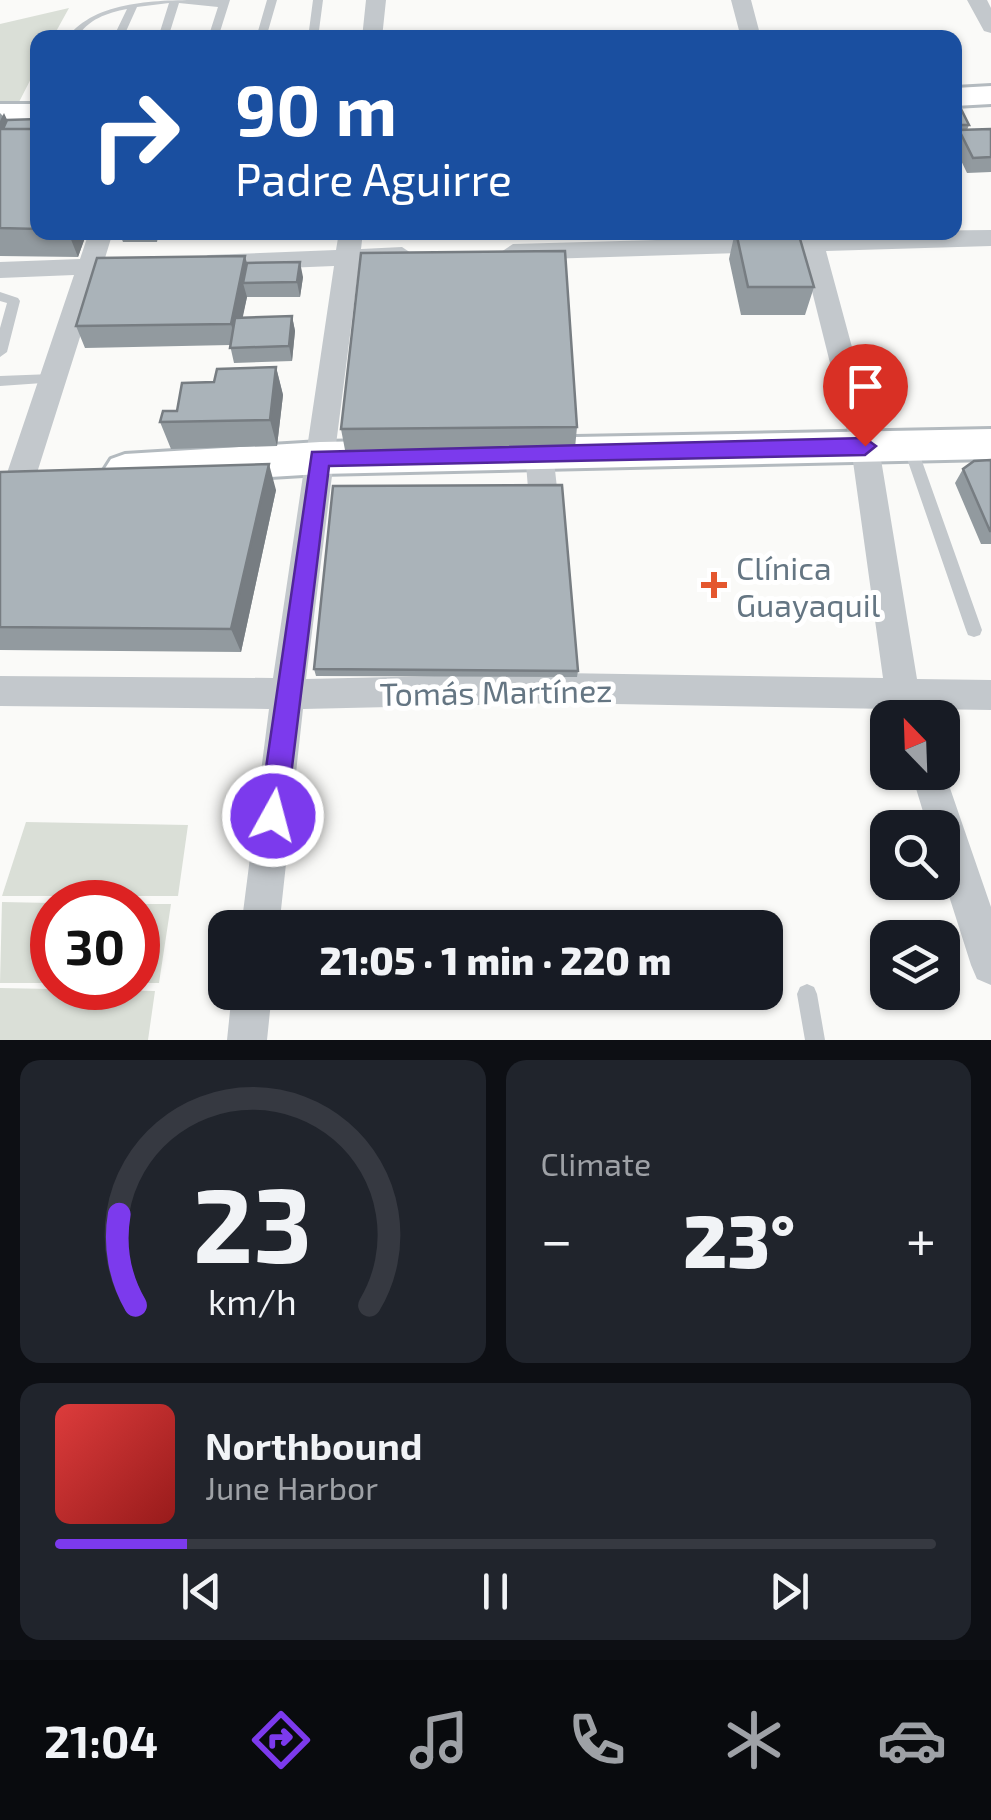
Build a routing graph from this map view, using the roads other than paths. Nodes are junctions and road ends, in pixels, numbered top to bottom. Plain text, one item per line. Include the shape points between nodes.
1 (175, 0) edge
2 (272, 0) edge
3 (318, 0) edge
4 (376, 0) edge
5 (741, 0) edge
6 (976, 0) edge
7 (224, 2) edge
8 (134, 6) junction
9 (991, 27) edge
10 (76, 30) edge
11 (122, 30) edge
12 (166, 30) edge
13 (216, 30) edge
14 (264, 30) edge
15 (313, 30) edge
16 (373, 30) edge
17 (749, 30) edge
18 (991, 95) edge
19 (962, 97) edge
20 (0, 113) edge
21 (30, 113) edge
22 (0, 124) edge
23 (30, 124) edge
24 (962, 238) edge
25 (991, 238) edge
26 (98, 240) edge
27 (687, 240) edge
28 (811, 240) edge
29 (350, 245) edge
30 (487, 253) edge
31 (428, 254) edge
32 (188, 264) edge
33 (148, 265) edge
34 (89, 267) junction
35 (0, 270) edge
36 (0, 296) edge
37 (0, 352) edge
38 (52, 378) junction
39 (0, 381) edge
40 (991, 444) edge
41 (865, 446) junction
42 (910, 447) junction
43 (539, 452) junction
44 (320, 458) junction
45 (40, 475) edge
46 (548, 550) edge
47 (974, 630) dead end
48 (556, 648) edge
49 (560, 688) junction
50 (0, 691) edge
51 (288, 693) junction
52 (991, 695) edge
53 (905, 700) edge
54 (944, 700) edge
55 (870, 702) edge
56 (934, 790) edge
57 (262, 910) edge
58 (990, 962) edge
59 (807, 994) dead end
60 (250, 1010) edge
61 (246, 1040) edge
62 (815, 1040) edge

1 - 7 lane
1 - 8 lane
1 - 12 lane
2 - 14 lane
3 - 15 lane
4 - 16 street
5 - 17 street
6 - 9 street
7 - 13 lane
8 - 10 lane via 82,20
8 - 11 lane
18 - 19 main road
20 - 21 main road
22 - 23 street
24 - 25 street
26 - 34 street
27 - 30 street
28 - 41 street
29 - 31 street
29 - 32 street
29 - 44 street
33 - 34 street
34 - 35 street
34 - 38 street
36 - 37 lane via 14,301
38 - 39 lane
38 - 45 street
40 - 42 main road
41 - 42 main road
41 - 43 main road
41 - 53 street
42 - 47 lane
43 - 44 main road
43 - 46 street
44 - 45 main road
44 - 51 street
48 - 49 street
49 - 51 street, Tomás Martínez
49 - 55 street, Tomás Martínez
50 - 51 street, Tomás Martínez
51 - 57 street
52 - 54 street, Tomás Martínez
56 - 58 street
59 - 62 lane
60 - 61 street

